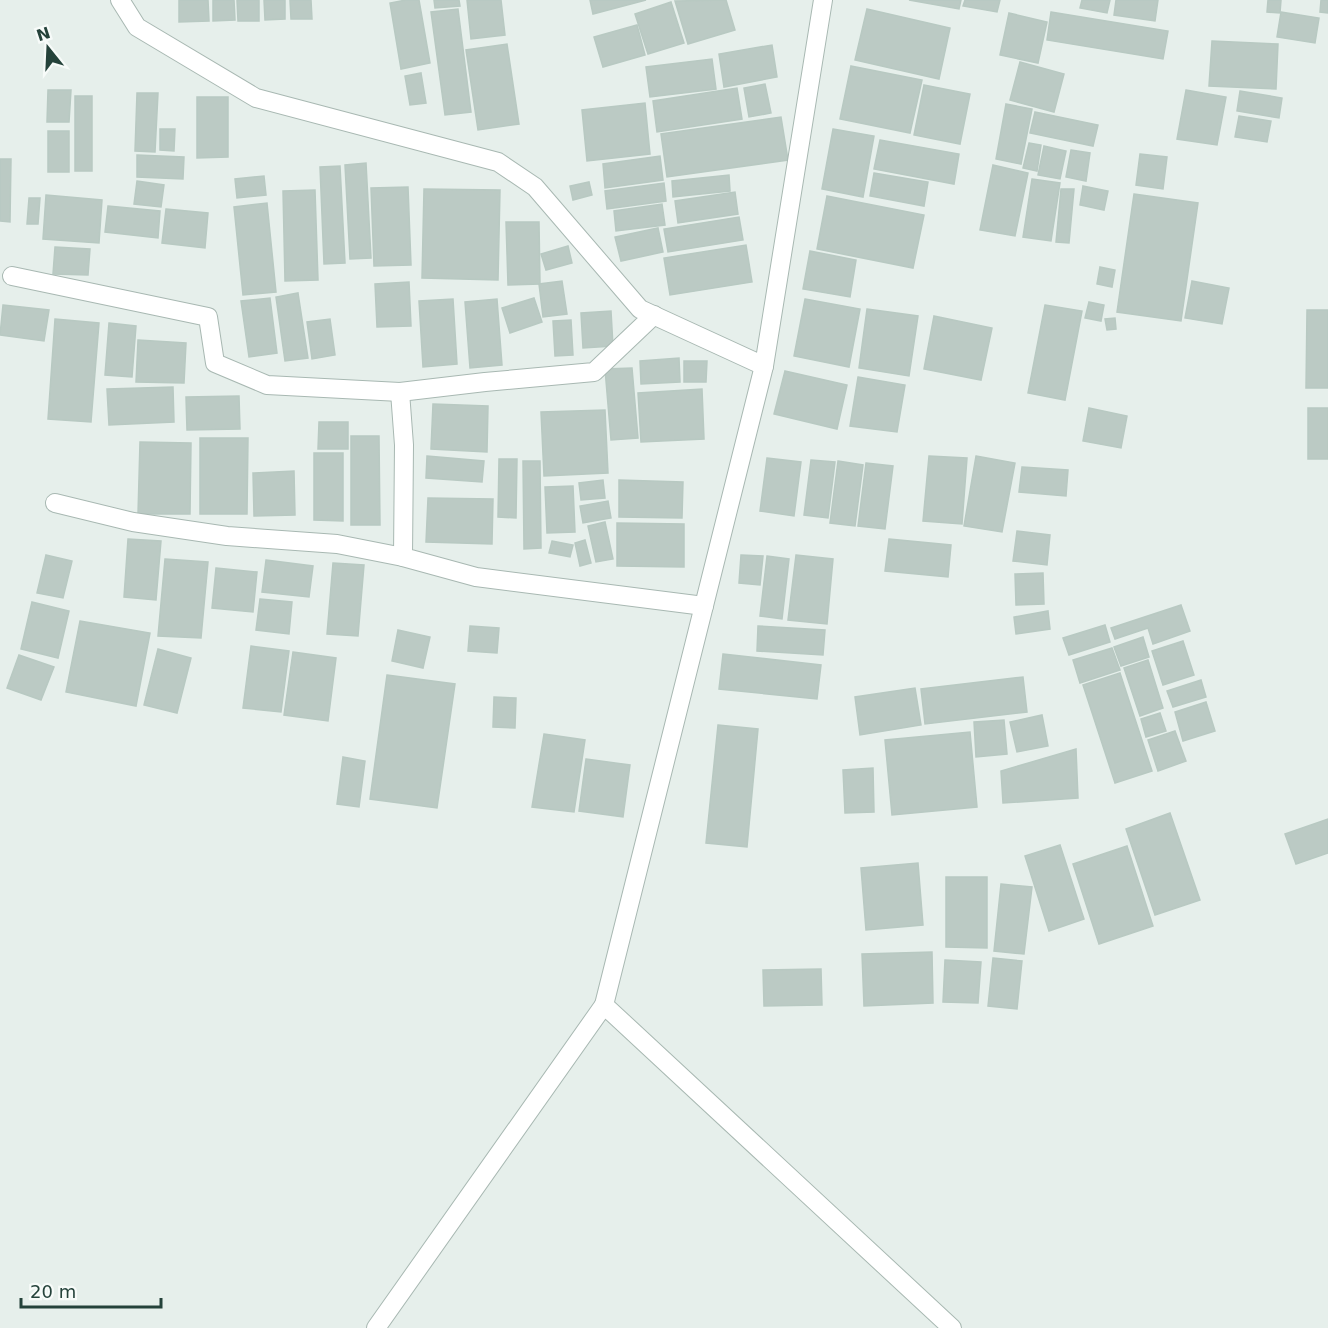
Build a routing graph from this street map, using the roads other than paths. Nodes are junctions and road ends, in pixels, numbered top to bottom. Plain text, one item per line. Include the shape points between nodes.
1 (120, 0) edge
2 (823, 0) edge
3 (12, 276) dead end
4 (654, 315) junction
5 (764, 366) junction
6 (399, 392) junction
7 (55, 503) dead end
8 (403, 557) junction
9 (704, 606) junction
10 (604, 1005) junction
11 (376, 1328) edge
12 (952, 1328) edge

1 - 4 street via 137,27 256,98 498,162 535,187 640,309
2 - 5 street
3 - 6 street via 208,317 215,363 267,385
4 - 5 street
4 - 6 street via 594,372
5 - 9 street
6 - 8 street via 404,445
7 - 8 street via 133,522 227,536 337,544
8 - 9 street via 476,577
9 - 10 street
10 - 11 street
10 - 12 street

